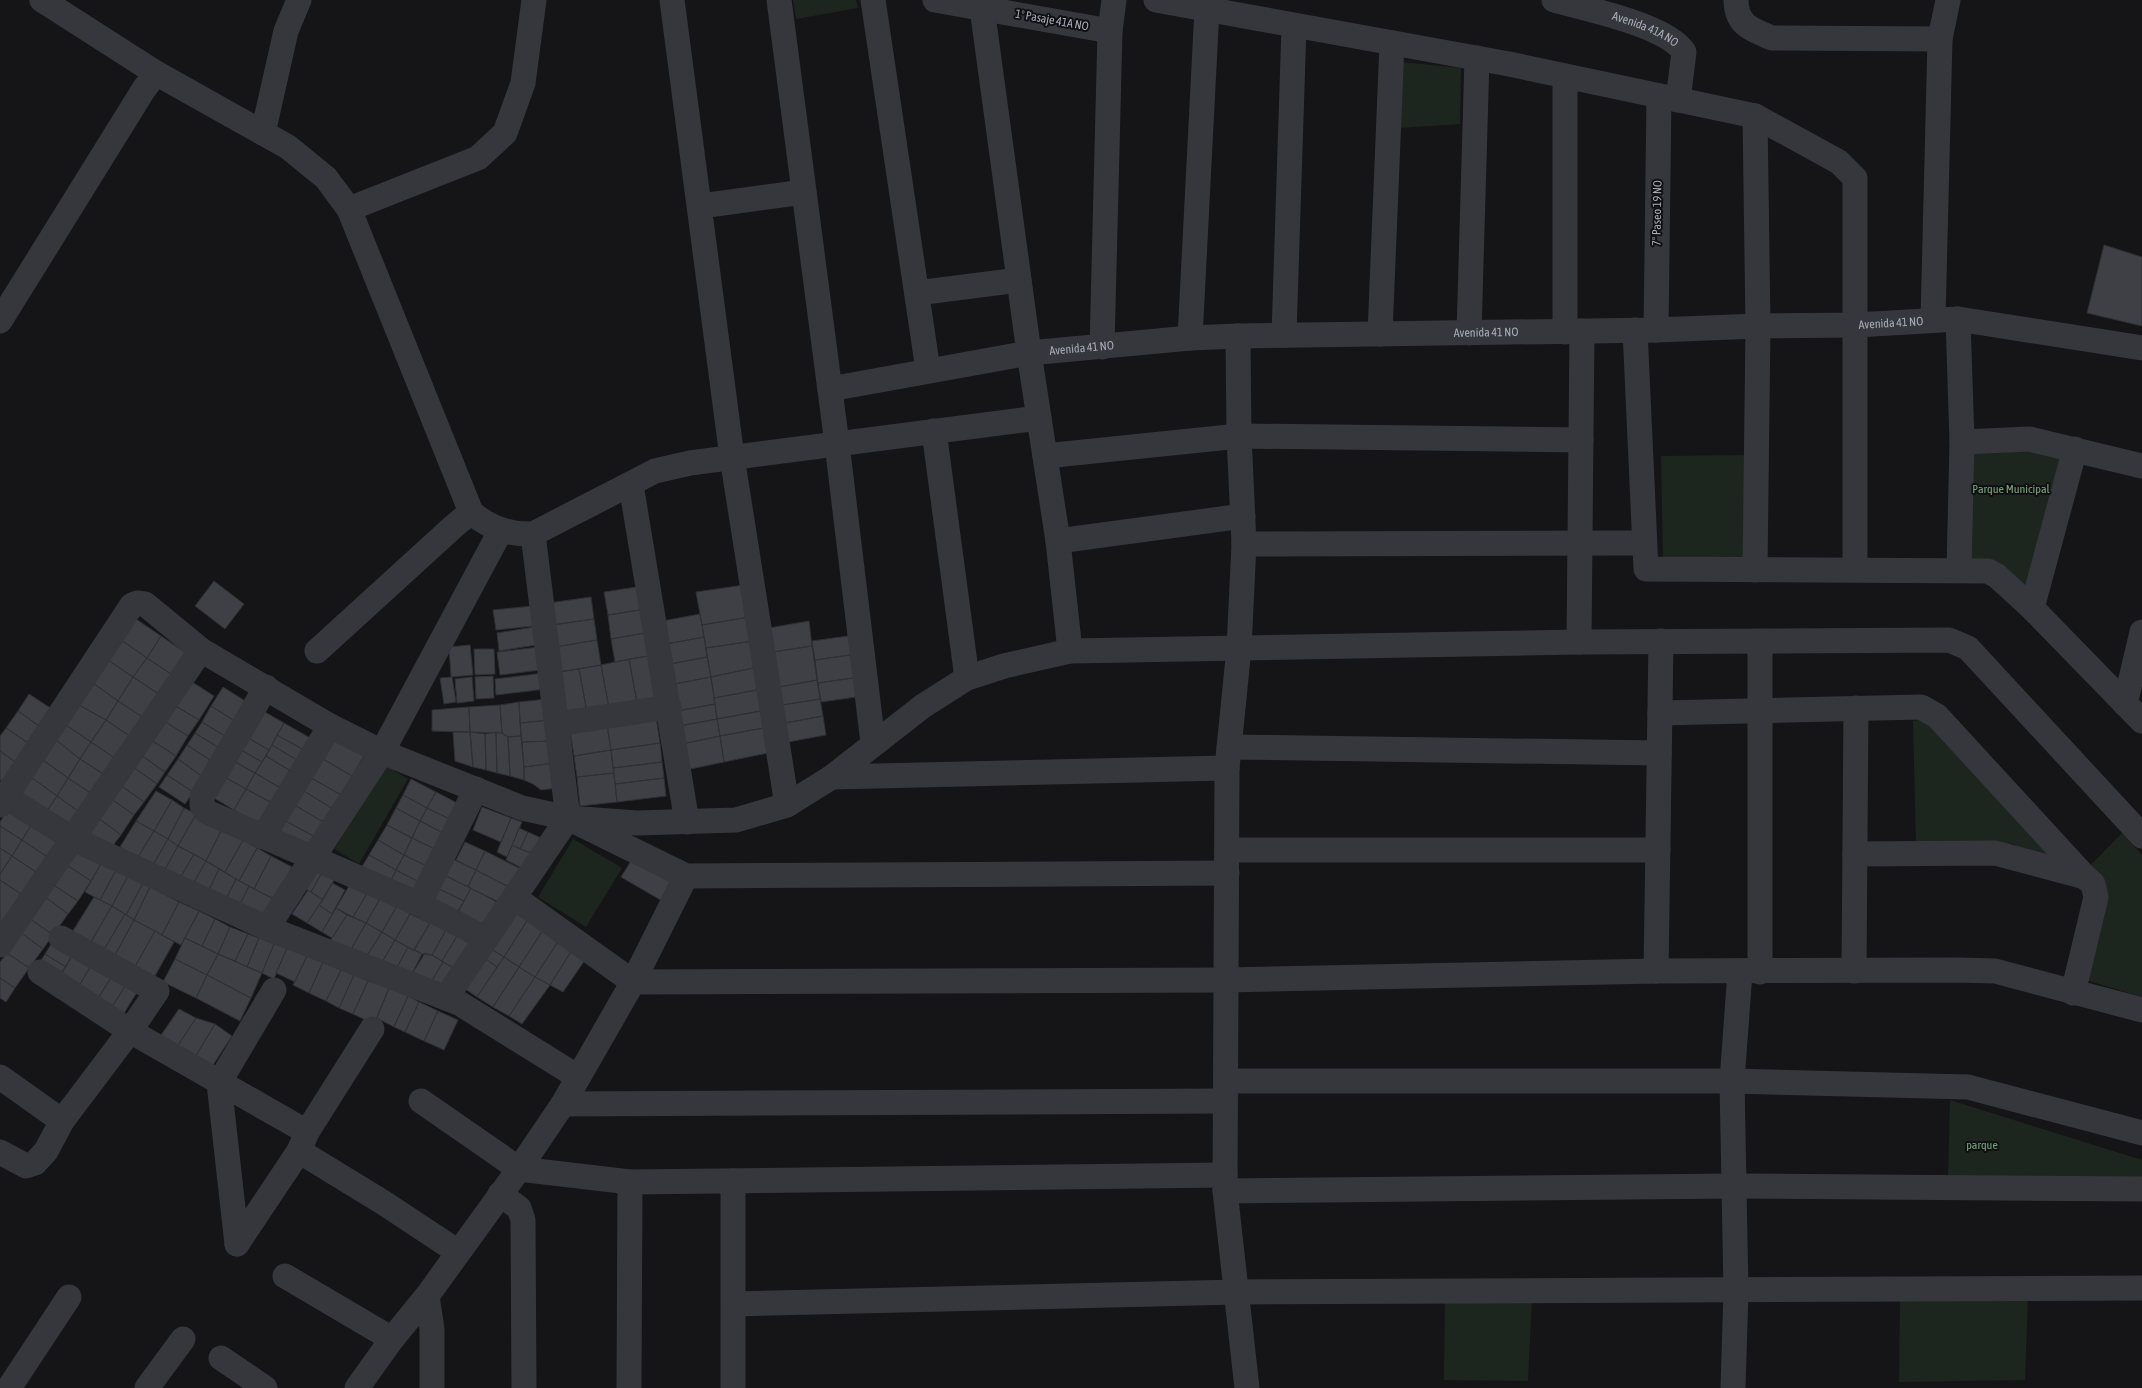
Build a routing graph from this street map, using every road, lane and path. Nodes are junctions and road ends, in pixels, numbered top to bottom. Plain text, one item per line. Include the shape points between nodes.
1 (42, 0) edge
2 (299, 0) edge
3 (534, 0) edge
4 (672, 0) edge
5 (779, 0) edge
6 (873, 0) edge
7 (934, 0) edge
8 (1114, 0) edge
9 (1156, 0) edge
10 (1554, 0) edge
11 (1736, 0) edge
12 (1948, 0) edge
13 (982, 8) junction
14 (1207, 9) junction
15 (1294, 26) junction
16 (1110, 30) junction
17 (1940, 38) junction
18 (1392, 43) junction
19 (1477, 58) junction
20 (156, 73) junction
21 (1565, 76) junction
22 (1668, 98) junction
23 (1755, 116) junction
24 (263, 133) junction
25 (804, 192) junction
26 (701, 206) junction
27 (349, 210) junction
28 (1019, 280) junction
29 (917, 293) junction
30 (1958, 319) junction
31 (1933, 320) junction
32 (0, 322) edge
33 (1857, 325) junction
34 (1758, 326) junction
35 (1646, 330) junction
36 (1574, 331) junction
37 (1469, 333) junction
38 (1380, 334) junction
39 (1284, 335) junction
40 (1238, 336) junction
41 (1190, 338) junction
42 (1102, 347) junction
43 (2142, 348) edge
44 (1029, 353) junction
45 (928, 370) junction
46 (830, 389) junction
47 (1039, 418) junction
48 (934, 431) junction
49 (1239, 436) junction
50 (1581, 440) junction
51 (1962, 442) junction
52 (837, 444) junction
53 (2074, 449) junction
54 (1045, 456) junction
55 (732, 457) junction
56 (2142, 466) edge
57 (631, 484) junction
58 (471, 512) junction
59 (1243, 516) junction
60 (501, 530) junction
61 (533, 534) junction
62 (1058, 541) junction
63 (1581, 543) junction
64 (1644, 543) junction
65 (1244, 544) junction
66 (1855, 569) junction
67 (1755, 570) junction
68 (1959, 570) junction
69 (2032, 608) junction
70 (2142, 632) edge
71 (1579, 642) junction
72 (1661, 642) junction
73 (1760, 642) junction
74 (1239, 648) junction
75 (201, 650) junction
76 (1070, 650) junction
77 (316, 651) dead end
78 (967, 678) junction
79 (266, 687) junction
80 (669, 708) junction
81 (1856, 708) junction
82 (1760, 712) junction
83 (1660, 713) junction
84 (2134, 713) edge
85 (557, 724) junction
86 (330, 726) junction
87 (873, 743) junction
88 (382, 752) junction
89 (1659, 753) junction
90 (1228, 758) junction
91 (832, 777) junction
92 (476, 789) junction
93 (3, 801) edge
94 (788, 805) junction
95 (568, 818) junction
96 (687, 822) junction
97 (263, 836) junction
98 (2142, 836) edge
99 (73, 839) junction
100 (1658, 850) junction
101 (1855, 854) junction
102 (312, 858) junction
103 (1227, 861) junction
104 (686, 876) junction
105 (2085, 878) junction
106 (515, 898) junction
107 (419, 904) junction
108 (267, 928) junction
109 (61, 938) dead end
110 (485, 938) junction
111 (0, 946) edge
112 (1656, 971) junction
113 (1854, 971) junction
114 (40, 972) dead end
115 (1750, 972) junction
116 (1226, 980) junction
117 (633, 982) junction
118 (274, 990) dead end
119 (2073, 992) junction
120 (446, 998) junction
121 (2142, 1010) edge
122 (372, 1028) dead end
123 (130, 1031) junction
124 (578, 1076) junction
125 (0, 1077) edge
126 (1732, 1081) junction
127 (219, 1083) junction
128 (1226, 1091) junction
129 (421, 1101) dead end
130 (563, 1104) junction
131 (62, 1121) junction
132 (2142, 1133) edge
133 (303, 1142) junction
134 (0, 1152) edge
135 (519, 1169) junction
136 (733, 1181) junction
137 (630, 1182) junction
138 (1225, 1183) junction
139 (1735, 1186) junction
140 (2142, 1189) edge
141 (500, 1194) junction
142 (458, 1252) junction
143 (285, 1276) dead end
144 (2142, 1288) edge
145 (1736, 1291) junction
146 (1238, 1292) junction
147 (427, 1296) junction
148 (69, 1297) dead end
149 (734, 1304) junction
150 (183, 1339) dead end
151 (392, 1339) junction
152 (221, 1358) dead end
153 (9, 1388) edge
154 (147, 1388) edge
155 (265, 1388) edge
156 (357, 1388) edge
157 (432, 1388) edge
158 (524, 1388) edge
159 (629, 1388) edge
160 (734, 1388) edge
161 (1247, 1388) edge
162 (1733, 1388) edge

1 - 20 street
2 - 24 street via 286,31
3 - 27 street via 523,83 505,133 478,158
4 - 26 street
5 - 25 street
6 - 29 street
7 - 13 street, 1º Pasaje 41A NO
8 - 16 street
9 - 14 street
10 - 22 street, Avenida 41A NO via 1649,28 1679,43 1684,52
11 - 17 street via 1736,11 1746,27 1772,38
12 - 17 street
13 - 16 street, 1º Pasaje 41A NO
13 - 28 street
14 - 15 street
14 - 41 street
15 - 18 street
15 - 39 street
16 - 42 street
17 - 31 street
18 - 19 street
18 - 38 street
19 - 21 street
19 - 37 street
20 - 24 street
20 - 32 street
21 - 22 street
21 - 36 street
22 - 23 street
22 - 35 street, 7º Paseo 19 NO
23 - 33 street via 1840,162 1855,178
23 - 34 street
24 - 27 street via 288,147 326,178
25 - 26 street
25 - 46 street
26 - 55 street
27 - 58 street
28 - 29 street
28 - 44 street
29 - 45 street
30 - 31 street, Avenida 41 NO
30 - 43 street, Avenida 41 NO
30 - 51 street
31 - 33 street, Avenida 41 NO
33 - 34 street, Avenida 41 NO
33 - 66 street
34 - 35 street, Avenida 41 NO
34 - 67 street
35 - 36 street, Avenida 41 NO
35 - 64 street, 7º Paseo 19 NO
36 - 37 street, Avenida 41 NO
36 - 50 street
37 - 38 street, Avenida 41 NO
38 - 39 street, Avenida 41 NO
39 - 40 street, Avenida 41 NO
40 - 41 street, Avenida 41 NO
40 - 49 street
41 - 42 street, Avenida 41 NO
42 - 44 street, Avenida 41 NO
44 - 45 street, Avenida 41 NO
44 - 47 street
45 - 46 street, Avenida 41 NO
46 - 52 street
47 - 48 street
47 - 54 street
48 - 52 street
48 - 78 street
49 - 50 street
49 - 54 street
49 - 59 street
50 - 63 street
51 - 53 street via 2017,438
51 - 68 street
52 - 55 street
52 - 87 street
53 - 56 street
53 - 69 street
54 - 62 street
55 - 57 street via 654,471
55 - 94 street
57 - 61 street
57 - 80 street
58 - 60 street via 482,522
58 - 77 street
59 - 62 street
59 - 65 street
60 - 61 street
60 - 88 street
61 - 85 street
62 - 76 street
63 - 64 street
63 - 65 street
63 - 71 street
64 - 67 street, 7º Paseo 19 NO via 1646,569
65 - 74 street
66 - 67 street
66 - 68 street
68 - 69 street via 1992,572
69 - 84 street
70 - 84 street
71 - 72 street
71 - 74 street
72 - 73 street
72 - 83 street
73 - 82 street
73 - 98 street via 1948,640 1968,648
74 - 76 street
74 - 90 street
75 - 79 street
75 - 93 street via 145,604 132,605
75 - 99 street
76 - 78 street
78 - 87 street
79 - 86 street
79 - 97 street via 202,797 202,806 207,812
80 - 85 street
80 - 96 street
81 - 82 street
81 - 101 street
81 - 105 street via 1921,708 1937,716
82 - 83 street
82 - 115 street
83 - 89 street
85 - 95 street
86 - 88 street
86 - 97 street
87 - 91 street
88 - 92 street
88 - 102 street
89 - 90 street
89 - 100 street
90 - 91 street
90 - 103 street
91 - 94 street
92 - 95 street via 522,808
92 - 107 street
93 - 99 street
94 - 96 street via 736,820
95 - 96 street via 637,823
95 - 104 street
95 - 106 street
97 - 102 street
99 - 108 street
99 - 111 street
100 - 103 street
100 - 112 street
101 - 105 street via 1995,853
101 - 113 street
102 - 107 street
102 - 108 street
103 - 104 street
103 - 116 street
104 - 117 street
105 - 119 street via 2093,884 2096,897
106 - 110 street
106 - 117 street
107 - 110 street
108 - 120 street
109 - 123 street via 157,991
110 - 120 street
112 - 115 street
112 - 116 street
113 - 115 street
113 - 119 street via 1995,971
114 - 123 street
115 - 126 street
116 - 117 street
116 - 128 street
117 - 124 street
118 - 127 street
119 - 121 street
120 - 124 street
122 - 133 street
123 - 127 street
123 - 131 street
124 - 130 street
125 - 131 street
126 - 128 street
126 - 132 street via 1968,1087
126 - 139 street
127 - 133 street
127 - 133 street via 237,1244
128 - 130 street
128 - 138 street
129 - 135 street
130 - 135 street
131 - 134 street via 46,1151 35,1163 26,1166
133 - 142 street via 384,1203
135 - 137 street
135 - 141 street
136 - 137 street
136 - 138 street
136 - 149 street
137 - 159 street
138 - 139 street
138 - 146 street
139 - 140 street
139 - 145 street
141 - 142 street
141 - 158 street via 519,1208 523,1220
142 - 147 street
143 - 151 street
144 - 145 street
145 - 146 street
145 - 162 street
146 - 149 street
146 - 161 street
147 - 151 street
147 - 157 street via 432,1329
148 - 153 street
149 - 160 street
150 - 154 street
151 - 156 street
152 - 155 street

